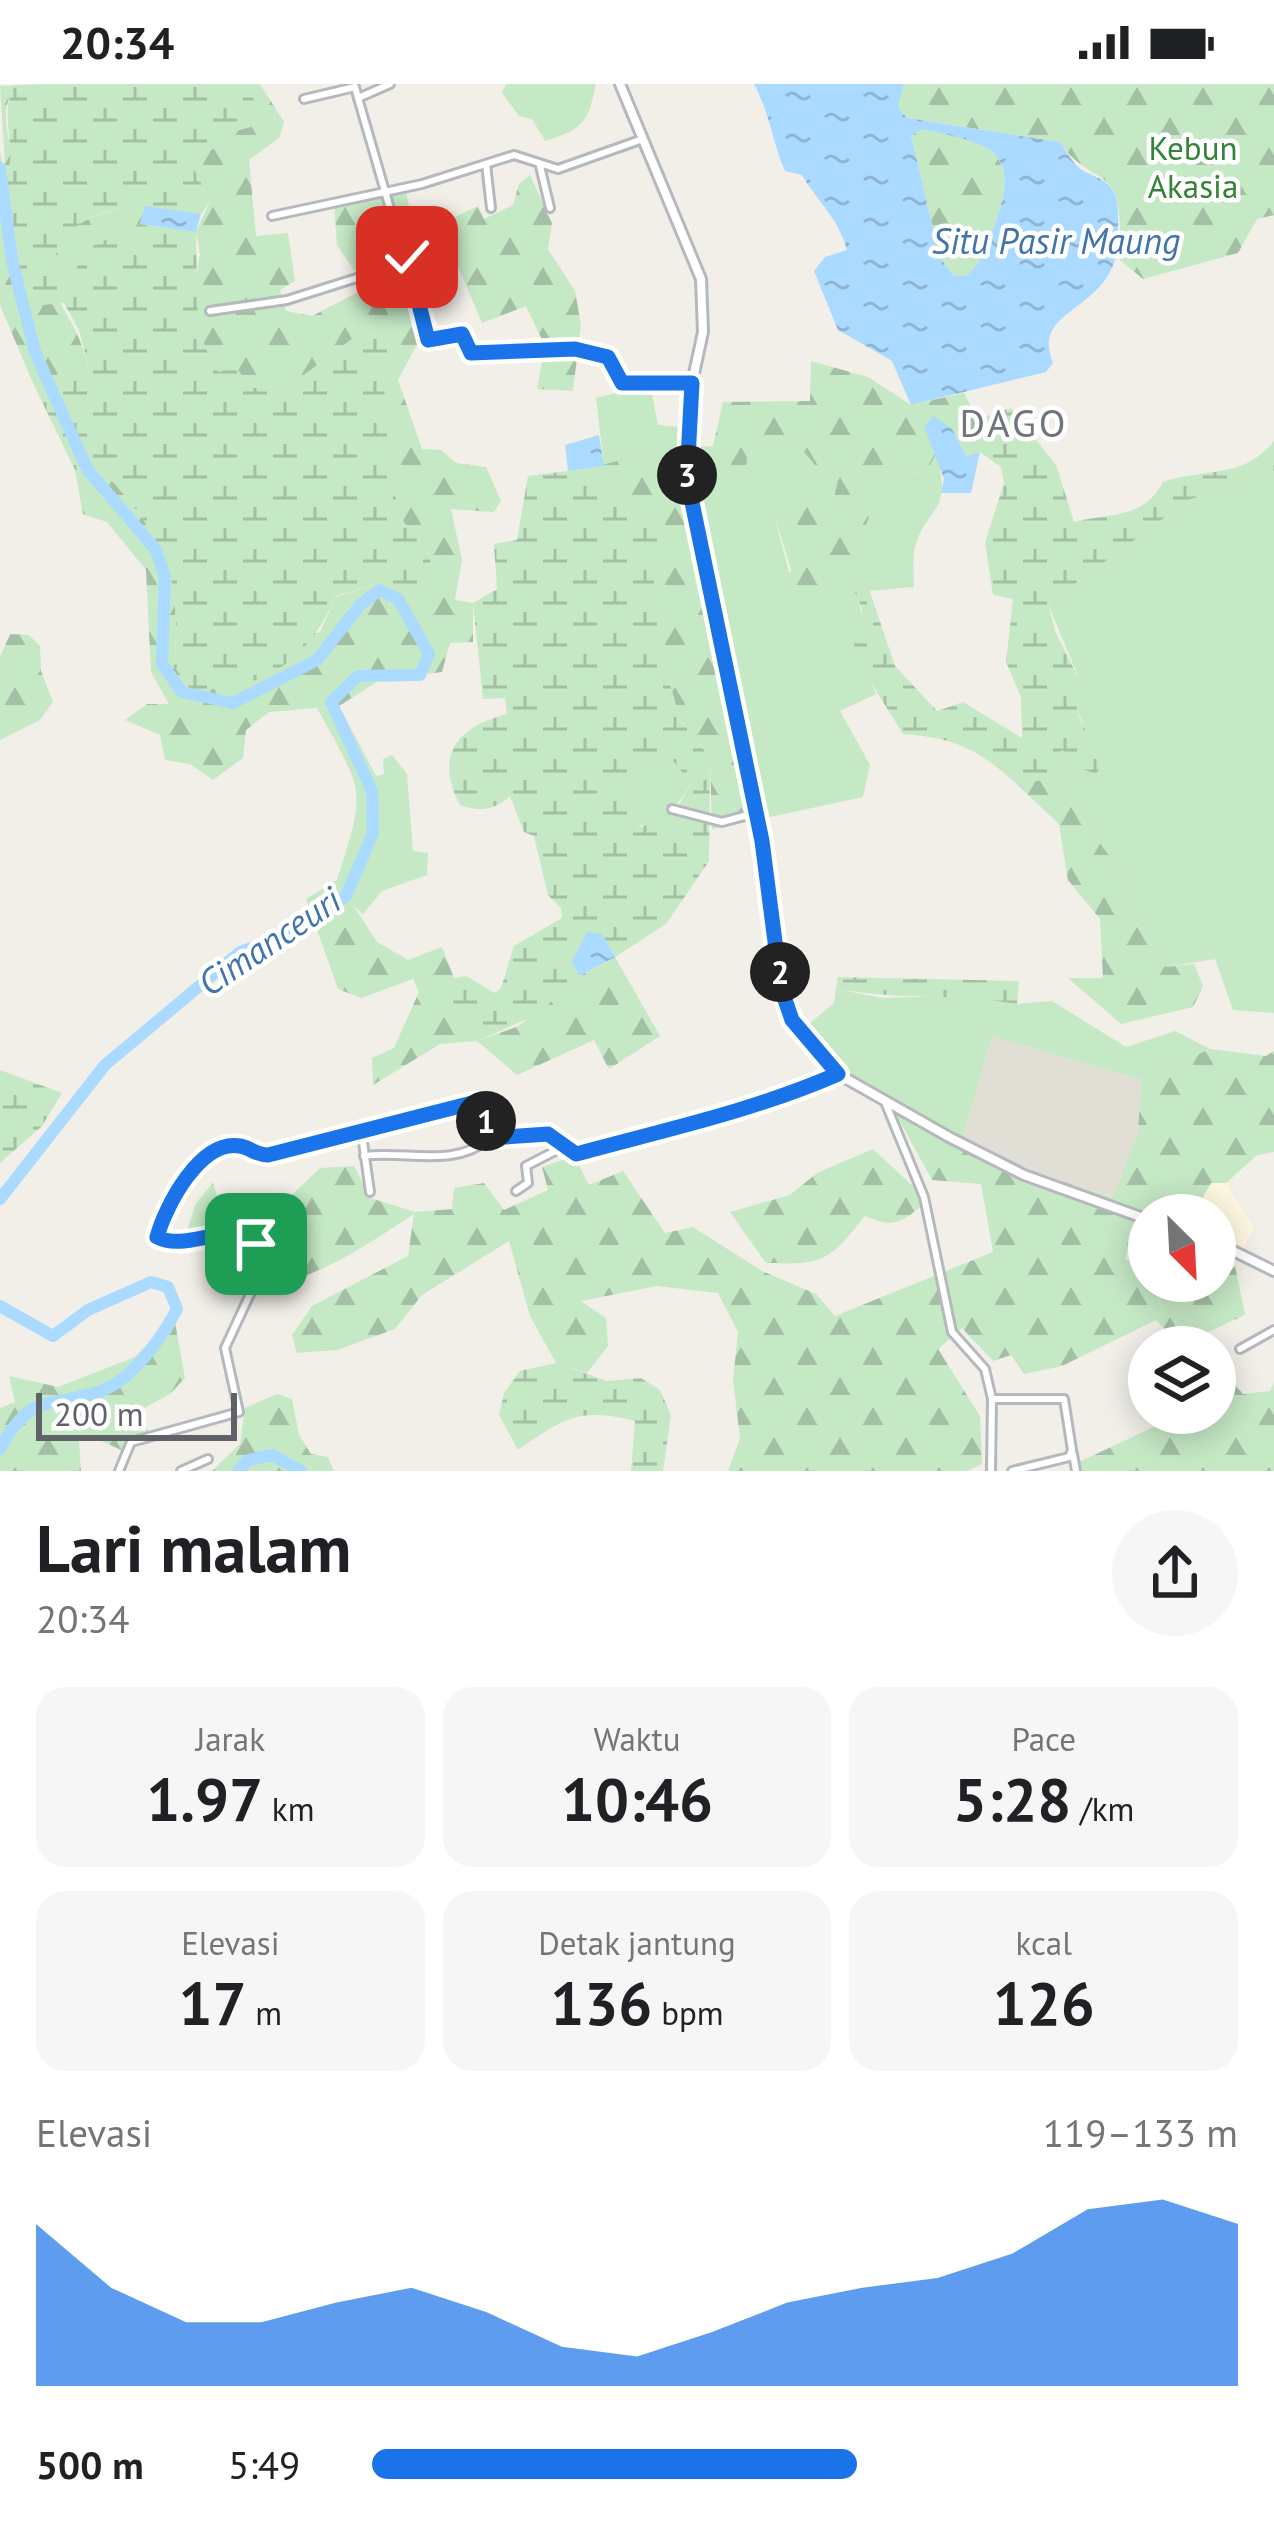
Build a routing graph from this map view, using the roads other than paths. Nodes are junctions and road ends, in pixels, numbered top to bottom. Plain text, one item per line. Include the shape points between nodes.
1 (390, 84) edge
2 (620, 84) edge
3 (355, 86) edge
4 (358, 98) junction
5 (304, 99) dead end
6 (640, 140) junction
7 (486, 164) junction
8 (541, 166) junction
9 (385, 192) junction
10 (491, 208) dead end
11 (550, 208) dead end
12 (272, 216) dead end
13 (410, 272) junction
14 (210, 311) dead end
15 (692, 383) junction
16 (672, 809) dead end
17 (755, 813) junction
18 (838, 1074) junction
19 (883, 1099) junction
20 (362, 1128) junction
21 (490, 1138) junction
22 (565, 1146) junction
23 (364, 1156) junction
24 (516, 1191) dead end
25 (370, 1192) dead end
26 (1128, 1212) edge
27 (1236, 1252) edge
28 (1274, 1271) edge
29 (1274, 1330) edge
30 (1240, 1349) dead end
31 (992, 1399) junction
32 (1072, 1450) junction
33 (208, 1459) dead end
34 (119, 1471) edge
35 (181, 1471) edge
36 (992, 1471) edge
37 (1012, 1471) edge
38 (1076, 1471) edge

1 - 4 street
2 - 6 street
3 - 4 street
3 - 5 street
4 - 9 street
6 - 8 street via 578,164
6 - 15 street via 701,278 703,332
7 - 8 street via 514,155
7 - 9 street
7 - 10 street
8 - 11 street
9 - 12 street
9 - 13 street
13 - 14 street
13 - 15 street via 428,340 462,334 471,353 575,349 608,357 622,383
15 - 17 street via 687,478
16 - 17 street via 722,822
17 - 18 street via 785,1004
18 - 19 street
18 - 22 street via 730,1116 664,1126 576,1154
19 - 26 street via 1024,1175
19 - 31 street via 924,1197 952,1332 985,1369
20 - 21 street via 476,1102
20 - 23 street
20 - 34 street via 268,1155 239,1145 219,1151 182,1184 159,1240 181,1245 234,1234 250,1237 260,1253 258,1277 225,1348 239,1412 131,1442
21 - 22 street via 540,1133
21 - 23 street via 422,1159
22 - 24 street via 526,1166 528,1183
23 - 25 street
27 - 28 street
29 - 30 street
31 - 32 street via 1064,1400
31 - 36 street
32 - 37 street via 1055,1464
32 - 38 street
33 - 35 street

